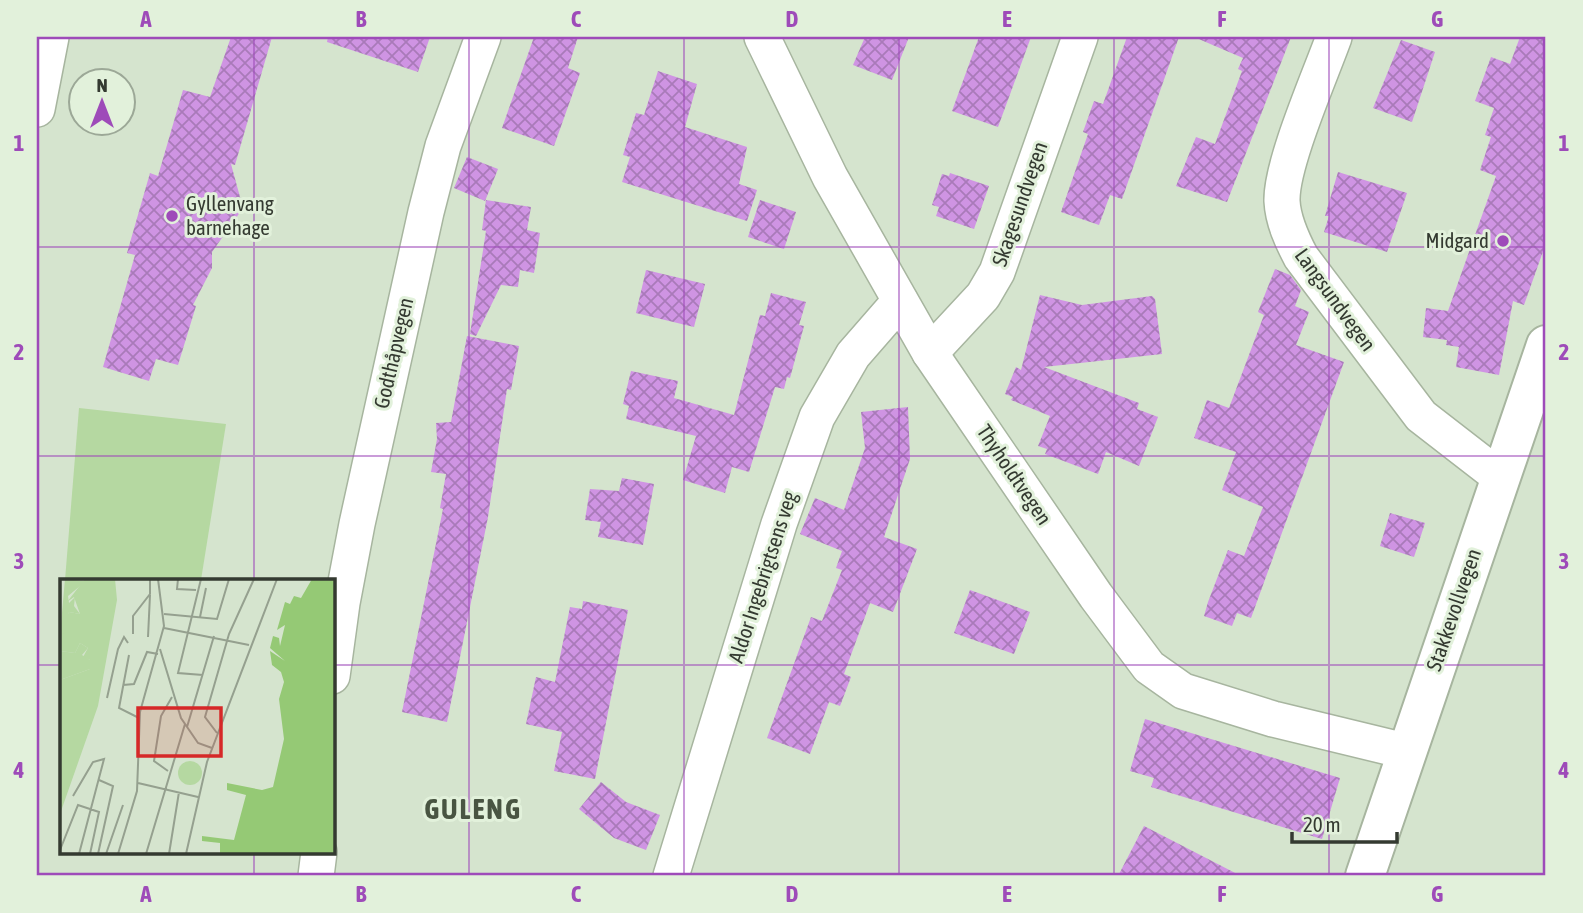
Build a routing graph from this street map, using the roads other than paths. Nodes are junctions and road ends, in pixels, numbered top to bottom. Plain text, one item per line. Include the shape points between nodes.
1 (51, 37) edge
2 (483, 37) edge
3 (762, 37) edge
4 (1080, 37) edge
5 (1335, 37) edge
6 (37, 109) edge
7 (900, 301) junction
8 (1546, 345) edge
9 (930, 353) junction
10 (1501, 478) junction
11 (334, 661) edge
12 (1405, 751) junction
13 (319, 853) edge
14 (316, 876) edge
15 (671, 876) edge
16 (1365, 876) edge

1 - 6 street
2 - 11 street, Godthåpvegen via 443,146 426,212 357,524
3 - 7 street, Thyholdtvegen via 830,177
4 - 9 street, Skagesundvegen via 997,272 983,296
5 - 10 street, Langsundvegen via 1282,191 1292,240 1421,416
7 - 9 street, Thyholdtvegen
7 - 15 street, Aldor Ingebrigtsens veg via 853,355 817,417 770,551
8 - 10 street, Stakkevollvegen
9 - 12 street, Thyholdtvegen via 1149,667 1183,691 1273,719
10 - 12 street, Stakkevollvegen
12 - 16 street, Stakkevollvegen
13 - 14 street

